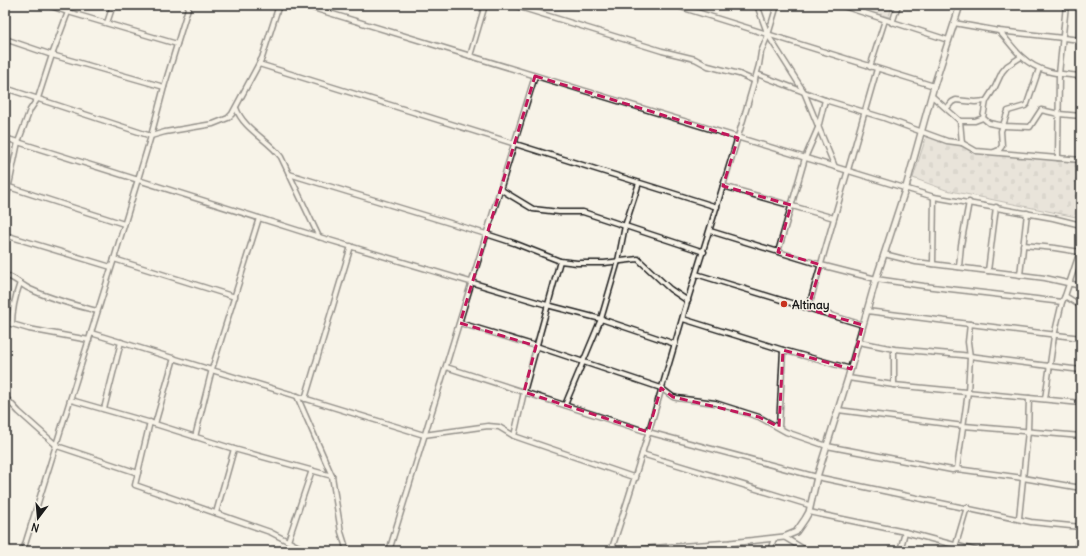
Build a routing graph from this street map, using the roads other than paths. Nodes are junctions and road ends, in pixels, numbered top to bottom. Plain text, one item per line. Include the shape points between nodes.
1 (48, 5) edge
2 (113, 5) edge
3 (189, 5) edge
4 (279, 5) edge
5 (303, 5) edge
6 (485, 5) edge
7 (513, 5) edge
8 (674, 5) edge
9 (757, 5) edge
10 (776, 5) edge
11 (840, 5) edge
12 (898, 5) edge
13 (960, 5) edge
14 (1066, 5) edge
15 (68, 12) junction
16 (885, 20) junction
17 (107, 23) junction
18 (892, 23) junction
19 (954, 23) junction
20 (999, 31) junction
21 (768, 35) junction
22 (1062, 38) junction
23 (5, 39) edge
24 (948, 40) junction
25 (1081, 40) edge
26 (177, 44) junction
27 (52, 55) junction
28 (470, 56) junction
29 (1021, 57) junction
30 (259, 64) junction
31 (870, 66) junction
32 (877, 69) junction
33 (1039, 69) junction
34 (757, 74) junction
35 (1059, 74) junction
36 (535, 76) junction
37 (1081, 76) edge
38 (755, 80) junction
39 (934, 86) junction
40 (164, 87) junction
41 (5, 88) edge
42 (804, 92) junction
43 (932, 96) junction
44 (38, 98) junction
45 (825, 100) junction
46 (986, 101) junction
47 (236, 108) junction
48 (947, 108) junction
49 (865, 112) junction
50 (1059, 114) junction
51 (1081, 116) edge
52 (983, 118) junction
53 (960, 122) junction
54 (1004, 126) junction
55 (818, 128) junction
56 (922, 131) junction
57 (152, 136) junction
58 (5, 138) edge
59 (738, 138) junction
60 (18, 142) junction
61 (962, 143) junction
62 (514, 144) junction
63 (990, 153) junction
64 (805, 158) junction
65 (1058, 158) junction
66 (1081, 160) edge
67 (835, 167) junction
68 (848, 171) junction
69 (289, 174) junction
70 (138, 180) junction
71 (639, 183) junction
72 (723, 186) junction
73 (906, 187) junction
74 (9, 188) junction
75 (500, 189) junction
76 (934, 197) junction
77 (969, 202) junction
78 (5, 204) edge
79 (791, 205) junction
80 (717, 207) junction
81 (996, 207) junction
82 (1027, 213) junction
83 (259, 218) junction
84 (834, 218) junction
85 (124, 224) junction
86 (1081, 225) edge
87 (625, 226) junction
88 (710, 231) junction
89 (486, 234) junction
90 (5, 235) edge
91 (319, 237) junction
92 (1023, 245) junction
93 (351, 246) junction
94 (1081, 250) edge
95 (704, 252) junction
96 (778, 252) junction
97 (884, 254) junction
98 (114, 259) junction
99 (560, 261) junction
100 (618, 261) junction
101 (933, 264) junction
102 (821, 265) junction
103 (112, 267) junction
104 (959, 267) junction
105 (988, 271) junction
106 (696, 274) junction
107 (5, 275) edge
108 (1020, 275) junction
109 (876, 279) junction
110 (20, 283) junction
111 (472, 283) junction
112 (1069, 283) junction
113 (1081, 286) edge
114 (1065, 296) junction
115 (235, 297) junction
116 (688, 301) junction
117 (1062, 302) junction
118 (548, 305) junction
119 (1081, 306) edge
120 (808, 309) junction
121 (97, 311) junction
122 (867, 311) junction
123 (601, 319) junction
124 (683, 319) junction
125 (5, 322) edge
126 (460, 323) junction
127 (12, 324) junction
128 (970, 324) junction
129 (863, 326) junction
130 (91, 333) junction
131 (1054, 336) junction
132 (1081, 338) edge
133 (89, 340) junction
134 (121, 342) junction
135 (859, 342) junction
136 (675, 344) junction
137 (536, 346) junction
138 (894, 349) junction
139 (783, 350) junction
140 (970, 357) junction
141 (174, 358) junction
142 (582, 362) junction
143 (1049, 366) junction
144 (446, 367) junction
145 (212, 369) junction
146 (851, 369) junction
147 (1081, 370) edge
148 (848, 378) junction
149 (894, 385) junction
150 (661, 388) junction
151 (524, 392) junction
152 (968, 392) junction
153 (297, 396) junction
154 (5, 397) edge
155 (1029, 398) junction
156 (305, 399) junction
157 (1045, 399) junction
158 (71, 400) junction
159 (1081, 402) edge
160 (565, 405) junction
161 (104, 409) junction
162 (838, 410) junction
163 (150, 422) junction
164 (156, 424) junction
165 (964, 426) junction
166 (779, 427) junction
167 (1028, 431) junction
168 (648, 432) junction
169 (424, 435) junction
170 (514, 436) junction
171 (1081, 436) edge
172 (195, 437) junction
173 (57, 446) junction
174 (827, 446) junction
175 (234, 448) junction
176 (642, 454) junction
177 (957, 469) junction
178 (312, 470) junction
179 (138, 473) junction
180 (332, 476) junction
181 (817, 477) junction
182 (636, 478) junction
183 (1023, 478) junction
184 (1081, 488) edge
185 (810, 505) junction
186 (967, 507) junction
187 (809, 512) junction
188 (216, 513) junction
189 (1019, 518) junction
190 (1081, 527) edge
191 (905, 532) junction
192 (1081, 532) edge
193 (784, 537) junction
194 (774, 538) junction
195 (288, 541) junction
196 (1080, 541) edge
197 (730, 544) junction
198 (956, 544) junction
199 (23, 551) edge
200 (307, 551) edge
201 (347, 551) edge
202 (389, 551) edge
203 (611, 551) edge
204 (619, 551) edge
205 (729, 551) edge
206 (770, 551) edge
207 (806, 551) edge
208 (900, 551) edge
209 (954, 551) edge
210 (977, 551) edge
211 (1076, 551) edge

1 - 15 street
2 - 17 street
3 - 26 street
4 - 30 street
5 - 28 street
6 - 28 street
7 - 38 street via 695,59 708,66
8 - 21 street
9 - 21 street
10 - 21 street
11 - 16 street
12 - 18 street
13 - 19 street
14 - 22 street
15 - 17 street
15 - 27 street
16 - 18 street
16 - 31 street
17 - 26 street
18 - 24 street
19 - 20 street
19 - 24 street
20 - 22 street
20 - 29 street
21 - 31 street
21 - 34 street via 761,52
21 - 42 street
22 - 25 street
22 - 35 street
23 - 27 street
24 - 39 street
26 - 40 street
27 - 40 street
27 - 44 street
28 - 36 street
29 - 33 street
29 - 46 street via 1005,69
30 - 47 street
30 - 62 street
31 - 32 street
32 - 39 street
32 - 49 street
33 - 35 street
33 - 54 street via 1027,104 1009,110
34 - 38 street
34 - 42 street
35 - 37 street
35 - 50 street
36 - 59 street
36 - 62 street
38 - 59 street
39 - 43 street
40 - 57 street
41 - 44 street
42 - 45 street
42 - 55 street
43 - 48 street
43 - 56 street
44 - 57 street
44 - 60 street via 30,110
45 - 49 street
45 - 55 street
46 - 48 street via 956,100
46 - 52 street
47 - 57 street via 228,118 212,124
47 - 69 street via 246,125 274,148
48 - 53 street
49 - 56 street
49 - 68 street
50 - 51 street
50 - 54 street via 1041,110 1030,128
50 - 65 street
52 - 53 street
52 - 54 street via 989,123
53 - 61 street
54 - 63 street via 1001,131 1002,146
55 - 64 street
55 - 67 street
56 - 61 street via 947,141
56 - 73 street
57 - 70 street
58 - 60 street
59 - 64 street
59 - 72 street
60 - 70 street
60 - 74 street
61 - 63 street via 976,151
62 - 71 street
62 - 75 street
63 - 65 street
64 - 67 street
64 - 79 street
65 - 66 street
67 - 68 street
68 - 73 street
68 - 84 street
69 - 89 street
69 - 91 street
70 - 83 street
70 - 85 street
71 - 80 street
71 - 87 street
72 - 79 street
72 - 80 street
73 - 76 street
73 - 97 street
74 - 78 street
74 - 85 street
75 - 87 street via 533,209 583,212
75 - 89 street
76 - 77 street
76 - 101 street
77 - 81 street
77 - 104 street
79 - 84 street
79 - 96 street
80 - 88 street
81 - 82 street
81 - 105 street
82 - 86 street
82 - 92 street
83 - 91 street
83 - 115 street
84 - 102 street
85 - 98 street
87 - 95 street
87 - 100 street
88 - 95 street
88 - 96 street
89 - 99 street
89 - 111 street
90 - 103 street
91 - 93 street
92 - 94 street
92 - 108 street
93 - 111 street
93 - 156 street
94 - 112 street
95 - 106 street
96 - 102 street
97 - 101 street
97 - 109 street
98 - 103 street
98 - 115 street
99 - 100 street
99 - 118 street
100 - 116 street via 638,259 670,289
100 - 123 street
101 - 104 street
102 - 109 street
102 - 120 street
103 - 121 street
104 - 105 street
105 - 108 street
106 - 116 street
106 - 120 street
107 - 110 street
108 - 112 street
109 - 117 street
109 - 122 street
110 - 121 street via 51,298
110 - 127 street via 14,299
111 - 118 street
111 - 126 street
112 - 113 street
112 - 114 street
114 - 117 street
114 - 119 street
115 - 145 street
116 - 124 street
117 - 131 street
118 - 123 street
118 - 137 street
120 - 129 street
121 - 130 street
122 - 128 street
122 - 129 street
123 - 136 street
123 - 142 street
124 - 136 street
124 - 139 street
125 - 127 street
126 - 137 street
126 - 144 street
127 - 133 street
128 - 131 street
128 - 140 street
129 - 135 street
130 - 133 street
130 - 134 street
131 - 132 street
131 - 143 street
133 - 158 street
134 - 141 street
134 - 161 street
135 - 138 street
135 - 146 street
136 - 150 street
137 - 142 street
137 - 151 street
138 - 140 street
138 - 149 street
139 - 146 street
139 - 166 street
140 - 143 street
140 - 152 street
141 - 145 street
141 - 164 street
142 - 150 street
142 - 160 street
143 - 147 street
143 - 157 street
144 - 151 street
144 - 169 street
145 - 153 street
145 - 172 street
146 - 148 street
148 - 149 street
148 - 162 street
149 - 152 street
150 - 166 street via 673,397 715,403 759,417
150 - 168 street
151 - 160 street
151 - 170 street
152 - 155 street
152 - 165 street
153 - 156 street
153 - 180 street
154 - 173 street
155 - 157 street
155 - 167 street
156 - 169 street
157 - 159 street
158 - 161 street
158 - 173 street
160 - 168 street
161 - 163 street
162 - 165 street
162 - 174 street
163 - 164 street
163 - 179 street
164 - 172 street
165 - 167 street
165 - 177 street
166 - 174 street via 786,432
167 - 171 street
167 - 183 street
168 - 176 street
168 - 181 street
169 - 170 street via 488,426 499,427
169 - 202 street
170 - 182 street
172 - 175 street
173 - 179 street
173 - 199 street
174 - 177 street
174 - 181 street
175 - 178 street
175 - 188 street
176 - 182 street
176 - 185 street
177 - 183 street
178 - 180 street
178 - 195 street
179 - 188 street via 135,485
180 - 201 street via 341,532
181 - 185 street
181 - 186 street
182 - 203 street
183 - 184 street
183 - 189 street
185 - 187 street
186 - 189 street
186 - 198 street
187 - 191 street
187 - 193 street via 799,529
188 - 195 street
189 - 190 street via 1031,522
191 - 198 street
191 - 208 street
192 - 196 street
193 - 194 street
193 - 207 street
194 - 197 street
194 - 206 street
195 - 200 street
196 - 211 street
197 - 204 street
197 - 205 street
198 - 209 street
198 - 210 street

